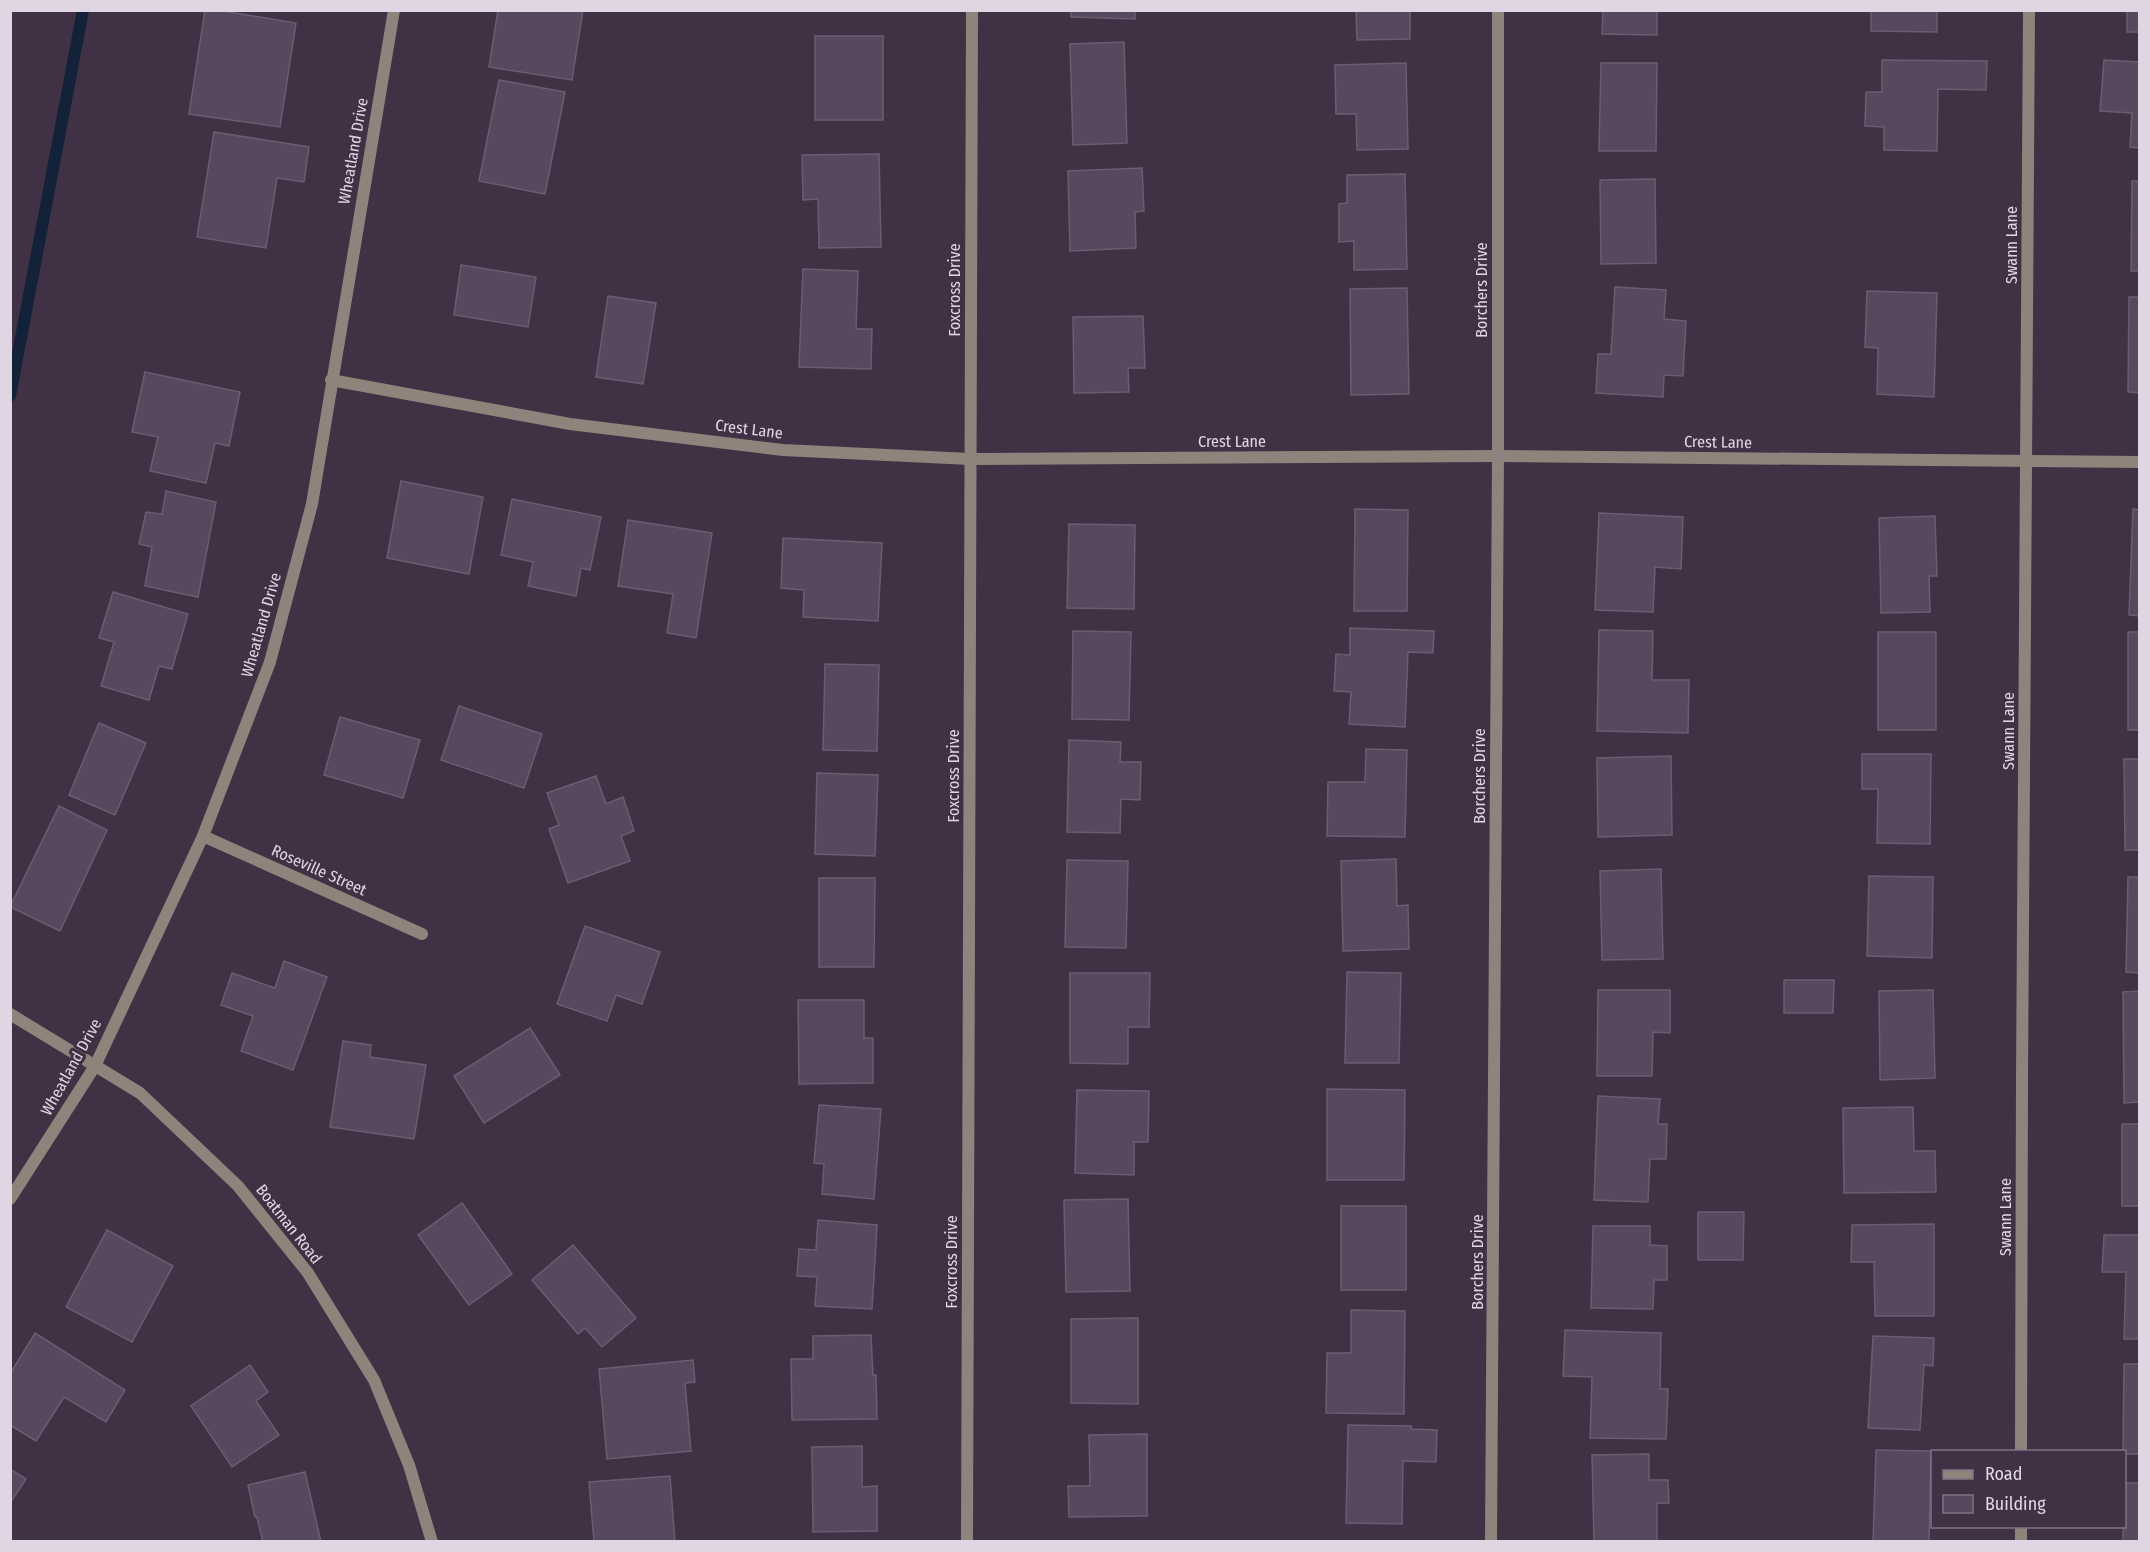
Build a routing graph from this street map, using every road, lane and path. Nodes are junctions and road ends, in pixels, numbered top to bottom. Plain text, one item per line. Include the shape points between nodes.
1 (394, 10) edge
2 (972, 10) edge
3 (1498, 10) edge
4 (2029, 10) edge
5 (331, 380) junction
6 (1497, 456) junction
7 (970, 459) junction
8 (2027, 462) junction
9 (2139, 462) edge
10 (203, 836) junction
11 (422, 934) dead end
12 (10, 1014) edge
13 (94, 1066) junction
14 (10, 1199) edge
15 (2021, 1450) edge
16 (432, 1542) edge
17 (967, 1542) edge
18 (1491, 1542) edge

1 - 5 street, Wheatland Drive
2 - 7 street, Foxcross Drive
3 - 6 street, Borchers Drive
4 - 8 street, Swann Lane
5 - 7 street, Crest Lane via 594,427 783,450
5 - 10 street, Wheatland Drive via 312,504 270,662
6 - 7 street, Crest Lane
6 - 8 street, Crest Lane
6 - 18 street, Borchers Drive
7 - 17 street, Foxcross Drive
8 - 9 street, Crest Lane
8 - 15 street, Swann Lane
10 - 11 street, Roseville Street
10 - 13 street, Wheatland Drive
12 - 13 street, Boatman Road
13 - 14 street, Wheatland Drive
13 - 16 street, Boatman Road via 140,1093 238,1186 308,1273 374,1380 409,1465

